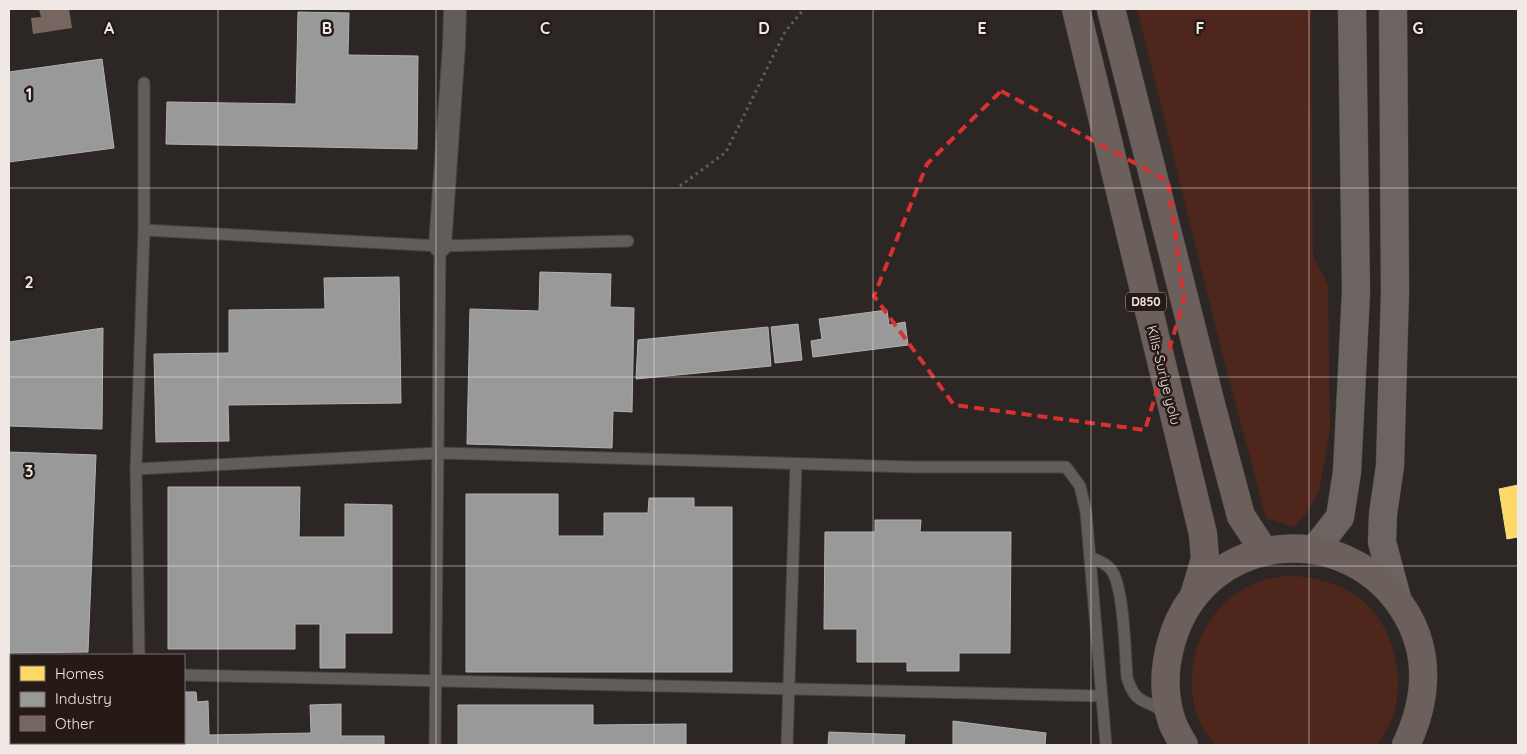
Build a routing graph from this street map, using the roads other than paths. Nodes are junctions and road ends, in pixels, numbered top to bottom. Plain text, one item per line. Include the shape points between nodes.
1 (455, 9) edge
2 (1076, 9) edge
3 (1111, 9) edge
4 (1352, 9) edge
5 (1393, 9) edge
6 (144, 83) dead end
7 (144, 230) junction
8 (628, 241) dead end
9 (440, 246) junction
10 (439, 453) junction
11 (796, 464) junction
12 (136, 469) junction
13 (1315, 549) junction
14 (1264, 551) junction
15 (1090, 557) junction
16 (1194, 596) junction
17 (1397, 598) junction
18 (139, 654) edge
19 (185, 675) edge
20 (436, 681) junction
21 (789, 689) junction
22 (1101, 696) junction
23 (1172, 721) junction
24 (435, 745) edge
25 (787, 745) edge
26 (1106, 745) edge
27 (1184, 745) edge
28 (1406, 745) edge

1 - 9 street
2 - 16 highway, Kilis-Suriye yolu / D850 via 1203,534 1205,559
3 - 14 highway, D850 via 1241,516
4 - 13 main road via 1356,292 1347,472 1340,517
5 - 17 main road via 1395,292 1390,466 1382,542
6 - 7 lane
7 - 9 lane
7 - 12 lane
8 - 9 lane
9 - 10 lane
10 - 11 lane
10 - 12 lane
10 - 20 lane
11 - 15 lane via 912,468 1066,467 1080,486
11 - 21 lane
12 - 18 lane
13 - 14 highway
13 - 17 highway via 1346,558 1374,575
14 - 16 highway via 1225,568
15 - 22 lane
15 - 23 lane via 1106,564 1113,572 1118,587 1131,690 1140,700 1162,711
16 - 23 highway via 1176,624 1167,656 1166,689
17 - 28 highway via 1416,632 1424,670 1421,709
19 - 20 lane
20 - 21 lane
20 - 24 lane
21 - 22 lane
21 - 25 lane
22 - 26 lane
23 - 27 highway

